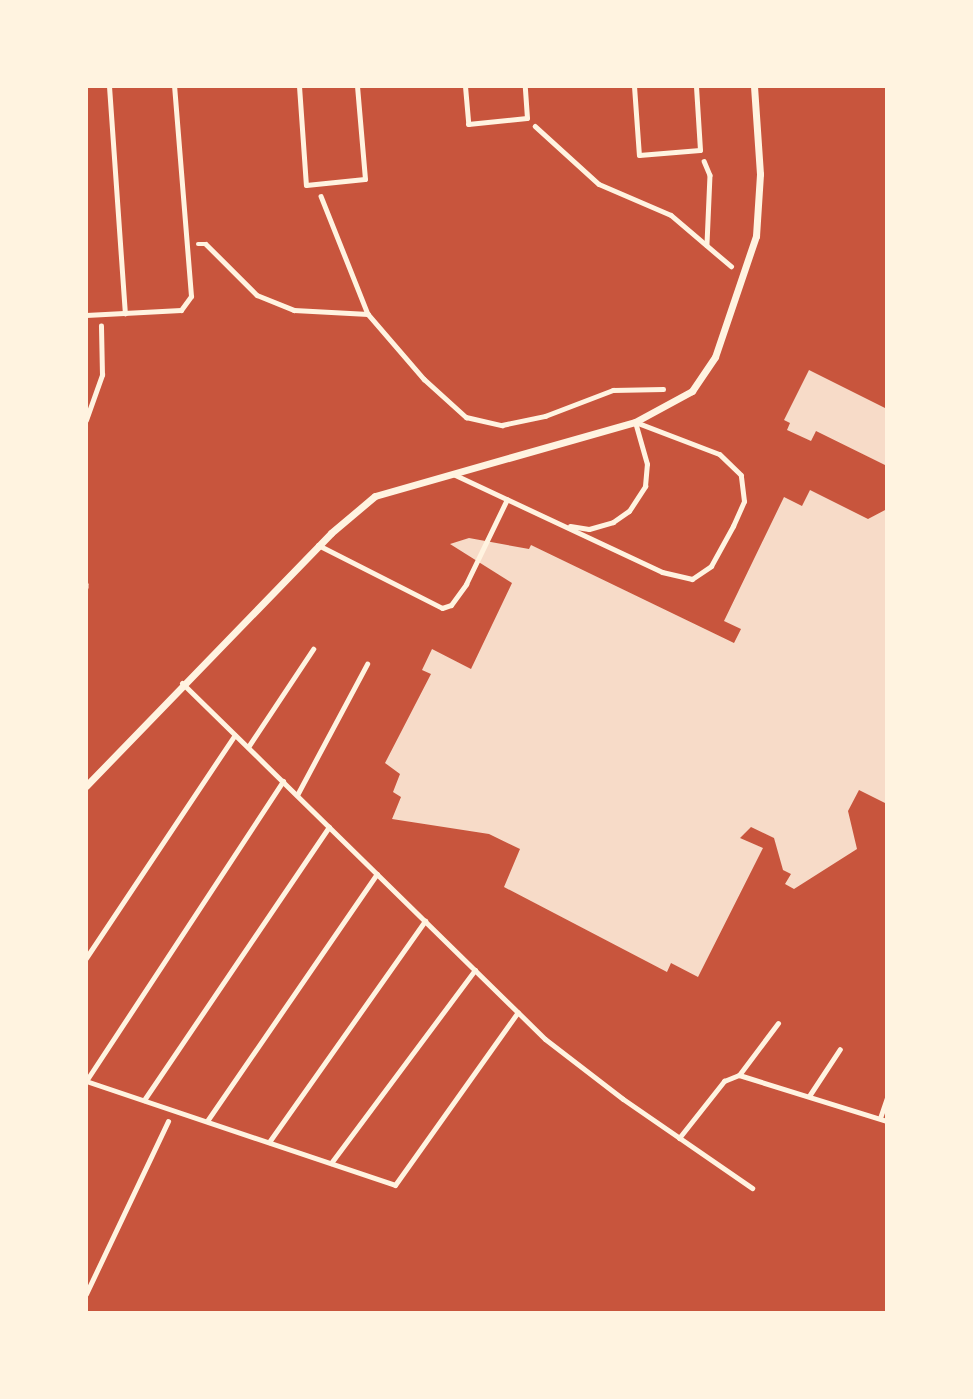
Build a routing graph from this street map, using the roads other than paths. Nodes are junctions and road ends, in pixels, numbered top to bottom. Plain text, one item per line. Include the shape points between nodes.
1 (109, 86) edge
2 (174, 86) edge
3 (299, 86) edge
4 (357, 86) edge
5 (465, 86) edge
6 (525, 86) edge
7 (634, 86) edge
8 (696, 86) edge
9 (754, 86) edge
10 (125, 313) junction
11 (86, 315) edge
12 (635, 422) junction
13 (452, 473) junction
14 (507, 499) junction
15 (560, 524) junction
16 (318, 545) junction
17 (313, 649) dead end
18 (367, 664) dead end
19 (182, 683) junction
20 (235, 735) junction
21 (248, 747) junction
22 (283, 781) junction
23 (86, 786) edge
24 (297, 795) junction
25 (330, 827) junction
26 (377, 874) junction
27 (425, 921) junction
28 (86, 958) edge
29 (475, 970) junction
30 (518, 1012) junction
31 (778, 1023) dead end
32 (840, 1049) dead end
33 (739, 1075) junction
34 (86, 1081) edge
35 (809, 1097) junction
36 (887, 1098) edge
37 (144, 1100) junction
38 (880, 1118) junction
39 (887, 1121) edge
40 (207, 1122) junction
41 (679, 1138) junction
42 (269, 1142) junction
43 (331, 1163) junction
44 (752, 1188) dead end

1 - 10 lane
2 - 10 lane via 191,296 181,310
3 - 4 lane via 306,185 365,179
5 - 6 lane via 468,124 527,118
7 - 8 lane via 639,155 700,150
9 - 12 street via 759,186 756,236 715,357 692,391
10 - 11 lane
12 - 13 street
12 - 15 lane via 647,464 645,486 629,511 589,529
12 - 15 lane via 719,454 741,475 744,501 711,566 692,579 662,572
13 - 14 lane
13 - 16 street via 375,496
14 - 15 lane
14 - 16 lane via 466,584 451,605 442,608
16 - 19 street
17 - 21 lane
18 - 24 lane
19 - 20 lane
19 - 23 street
20 - 21 lane
20 - 28 lane
21 - 22 lane
22 - 24 lane
22 - 34 lane
24 - 25 lane
25 - 26 lane
25 - 37 lane
26 - 27 lane
26 - 40 lane
27 - 29 lane
27 - 42 lane
29 - 30 lane
29 - 43 lane
30 - 41 lane via 574,1062
30 - 43 lane via 395,1185
31 - 33 lane
32 - 35 lane
33 - 35 lane
33 - 41 lane via 724,1081
34 - 37 lane
35 - 38 lane
36 - 38 lane
37 - 40 lane
38 - 39 lane
40 - 42 lane
41 - 44 lane
42 - 43 lane

